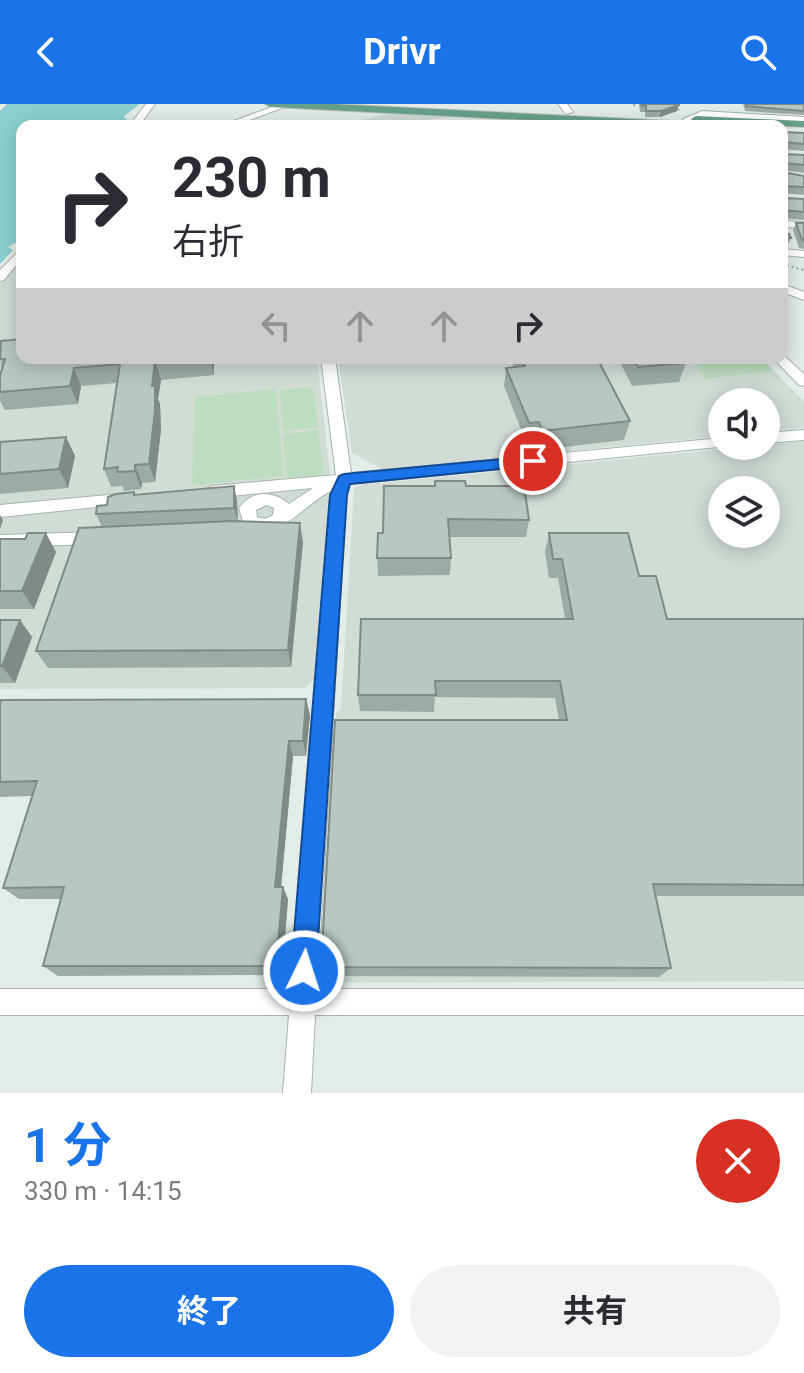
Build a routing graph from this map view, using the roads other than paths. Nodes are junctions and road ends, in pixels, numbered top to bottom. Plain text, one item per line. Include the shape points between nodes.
1 (151, 104) edge
2 (270, 104) edge
3 (415, 104) edge
4 (708, 104) edge
5 (286, 105) edge
6 (731, 105) edge
7 (397, 107) edge
8 (804, 109) edge
9 (572, 115) edge
10 (684, 116) edge
11 (139, 120) edge
12 (242, 120) edge
13 (610, 120) edge
14 (662, 120) edge
15 (764, 120) edge
16 (16, 258) edge
17 (0, 277) edge
18 (329, 364) edge
19 (787, 364) edge
20 (802, 378) edge
21 (804, 435) edge
22 (780, 437) edge
23 (708, 444) edge
24 (344, 479) junction
25 (192, 493) edge
26 (147, 497) edge
27 (0, 511) edge
28 (241, 530) edge
29 (121, 537) edge
30 (0, 541) edge
31 (301, 1001) junction
32 (0, 1002) edge
33 (804, 1002) edge
34 (297, 1093) edge

1 - 11 street
2 - 5 main road
3 - 9 main road
4 - 6 street
5 - 7 main road
5 - 12 street
6 - 8 street
7 - 9 main road
9 - 10 main road
9 - 13 main road
10 - 14 main road
10 - 15 main road
16 - 17 street
18 - 24 street
19 - 20 street
21 - 22 street
23 - 24 street
24 - 25 street
24 - 28 street via 274,522
24 - 31 street via 338,495 317,700
26 - 27 street
29 - 30 street
31 - 32 street
31 - 33 street
31 - 34 street

